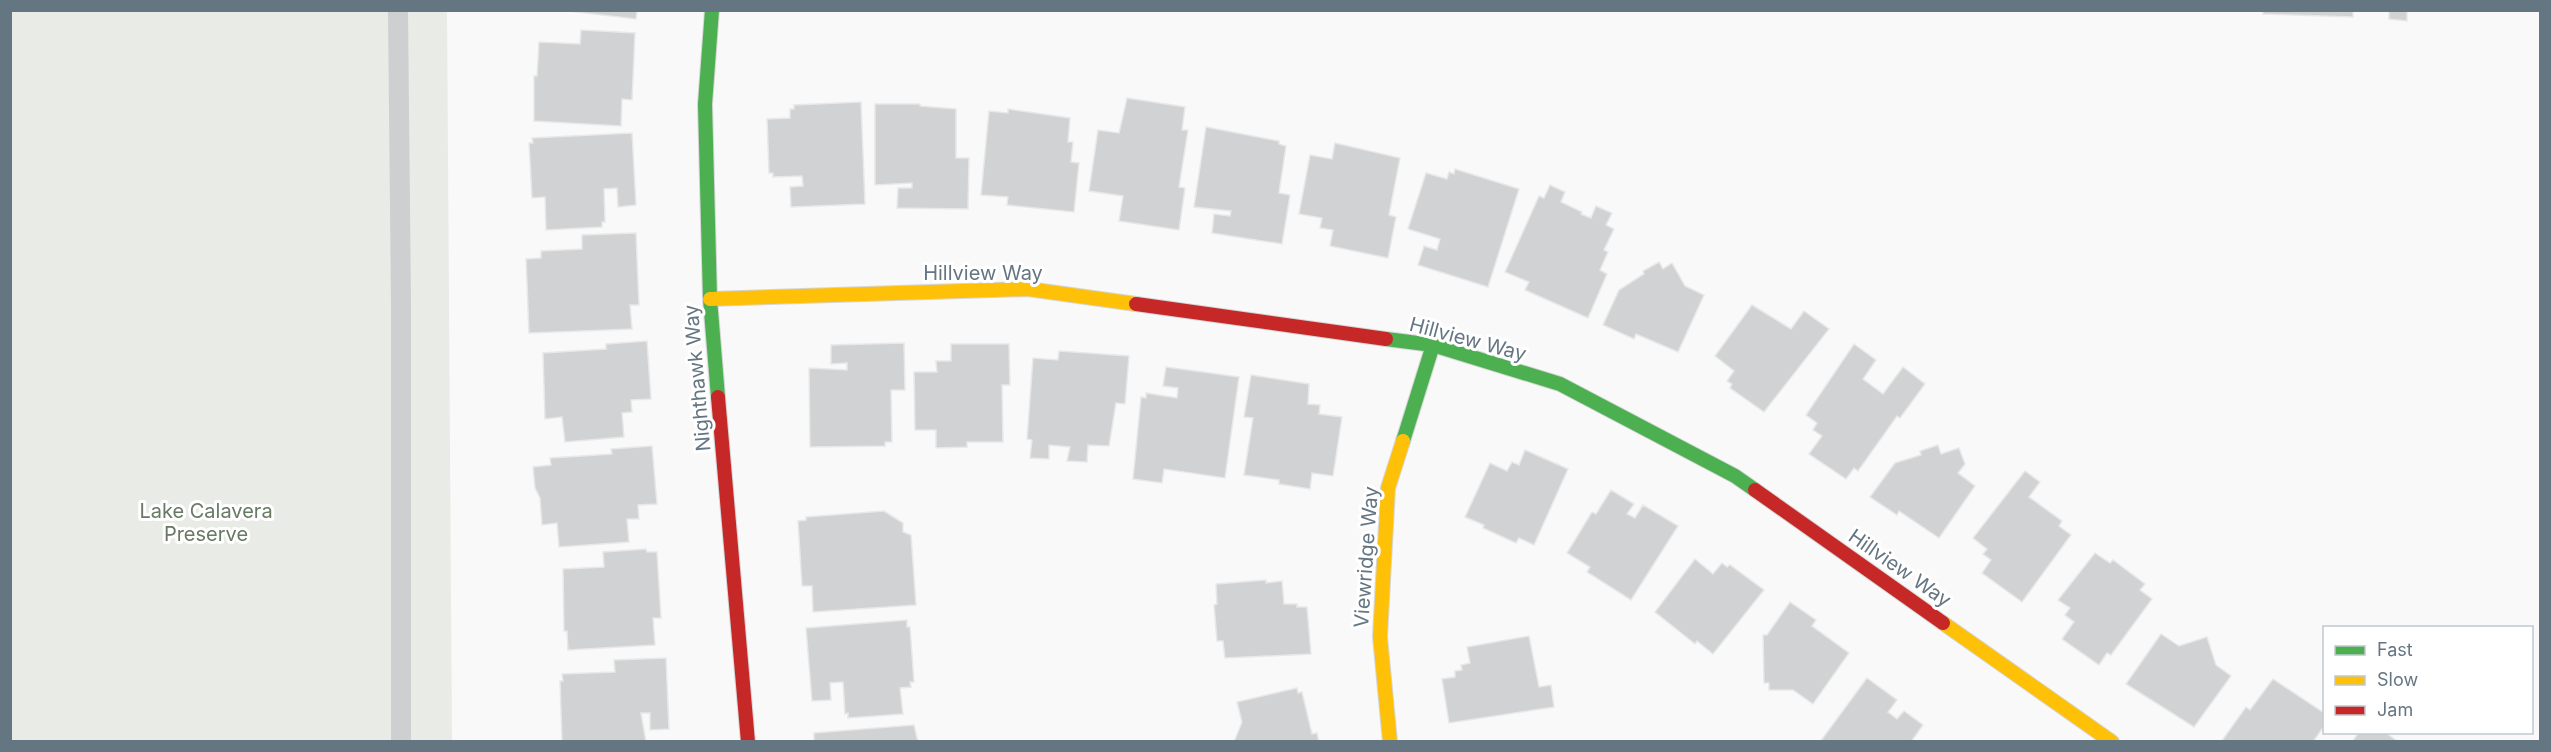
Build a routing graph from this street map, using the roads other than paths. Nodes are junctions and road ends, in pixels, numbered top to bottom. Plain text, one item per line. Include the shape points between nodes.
1 (398, 10) edge
2 (712, 10) edge
3 (710, 299) junction
4 (1433, 345) junction
5 (401, 741) edge
6 (748, 741) edge
7 (1390, 741) edge
8 (2112, 741) edge

1 - 5 lane
2 - 3 street, Nighthawk Way via 705,104
3 - 4 street, Hillview Way via 1028,289
3 - 6 street, Nighthawk Way
4 - 7 street, Viewridge Way via 1388,488 1380,637
4 - 8 street, Hillview Way via 1560,384 1736,476

